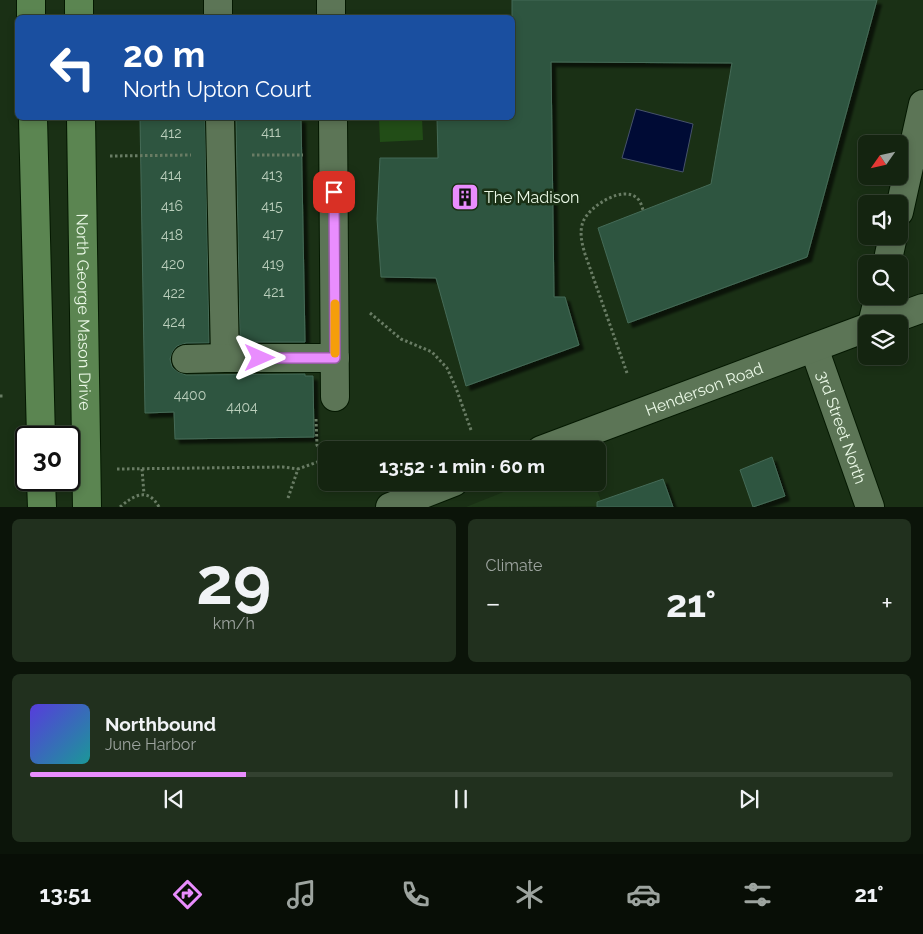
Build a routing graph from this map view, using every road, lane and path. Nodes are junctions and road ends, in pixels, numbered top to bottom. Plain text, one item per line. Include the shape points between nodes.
1 (31, 0) edge
2 (79, 0) edge
3 (218, 0) edge
4 (331, 0) edge
5 (31, 15) edge
6 (80, 15) edge
7 (218, 15) edge
8 (331, 15) edge
9 (923, 104) edge
10 (33, 120) edge
11 (81, 120) edge
12 (220, 120) edge
13 (333, 120) edge
14 (197, 155) dead end
15 (311, 155) dead end
16 (82, 156) junction
17 (245, 156) dead end
18 (903, 195) edge
19 (643, 210) dead end
20 (923, 308) edge
21 (370, 312) dead end
22 (904, 315) edge
23 (858, 331) edge
24 (814, 348) junction
25 (224, 358) junction
26 (335, 358) junction
27 (186, 359) dead end
28 (627, 373) dead end
29 (335, 397) dead end
30 (41, 426) edge
31 (471, 430) dead end
32 (565, 441) edge
33 (318, 462) edge
34 (115, 469) dead end
35 (142, 469) junction
36 (298, 469) junction
37 (42, 491) edge
38 (430, 491) edge
39 (144, 494) junction
40 (288, 498) dead end
41 (42, 506) edge
42 (86, 506) edge
43 (120, 506) edge
44 (160, 506) edge
45 (390, 506) edge
46 (870, 506) edge

1 - 5 main road
2 - 6 main road
3 - 7 street
4 - 8 street
9 - 18 street
10 - 30 main road
11 - 16 main road, North George Mason Drive
12 - 25 street
13 - 26 street
14 - 16 path
15 - 17 path
16 - 42 main road, North George Mason Drive
19 - 28 path via 639,200 630,194 618,195 592,208 582,222 585,254
20 - 22 street
21 - 31 path via 401,338 432,352 447,368
23 - 24 street, Henderson Road
24 - 32 street, Henderson Road
24 - 46 street, 3rd Street North
25 - 26 street
25 - 27 street
26 - 29 street
33 - 36 path
34 - 35 path
35 - 36 path
35 - 39 path
36 - 40 path
37 - 41 main road
38 - 45 street
39 - 43 path
39 - 44 path via 155,499

